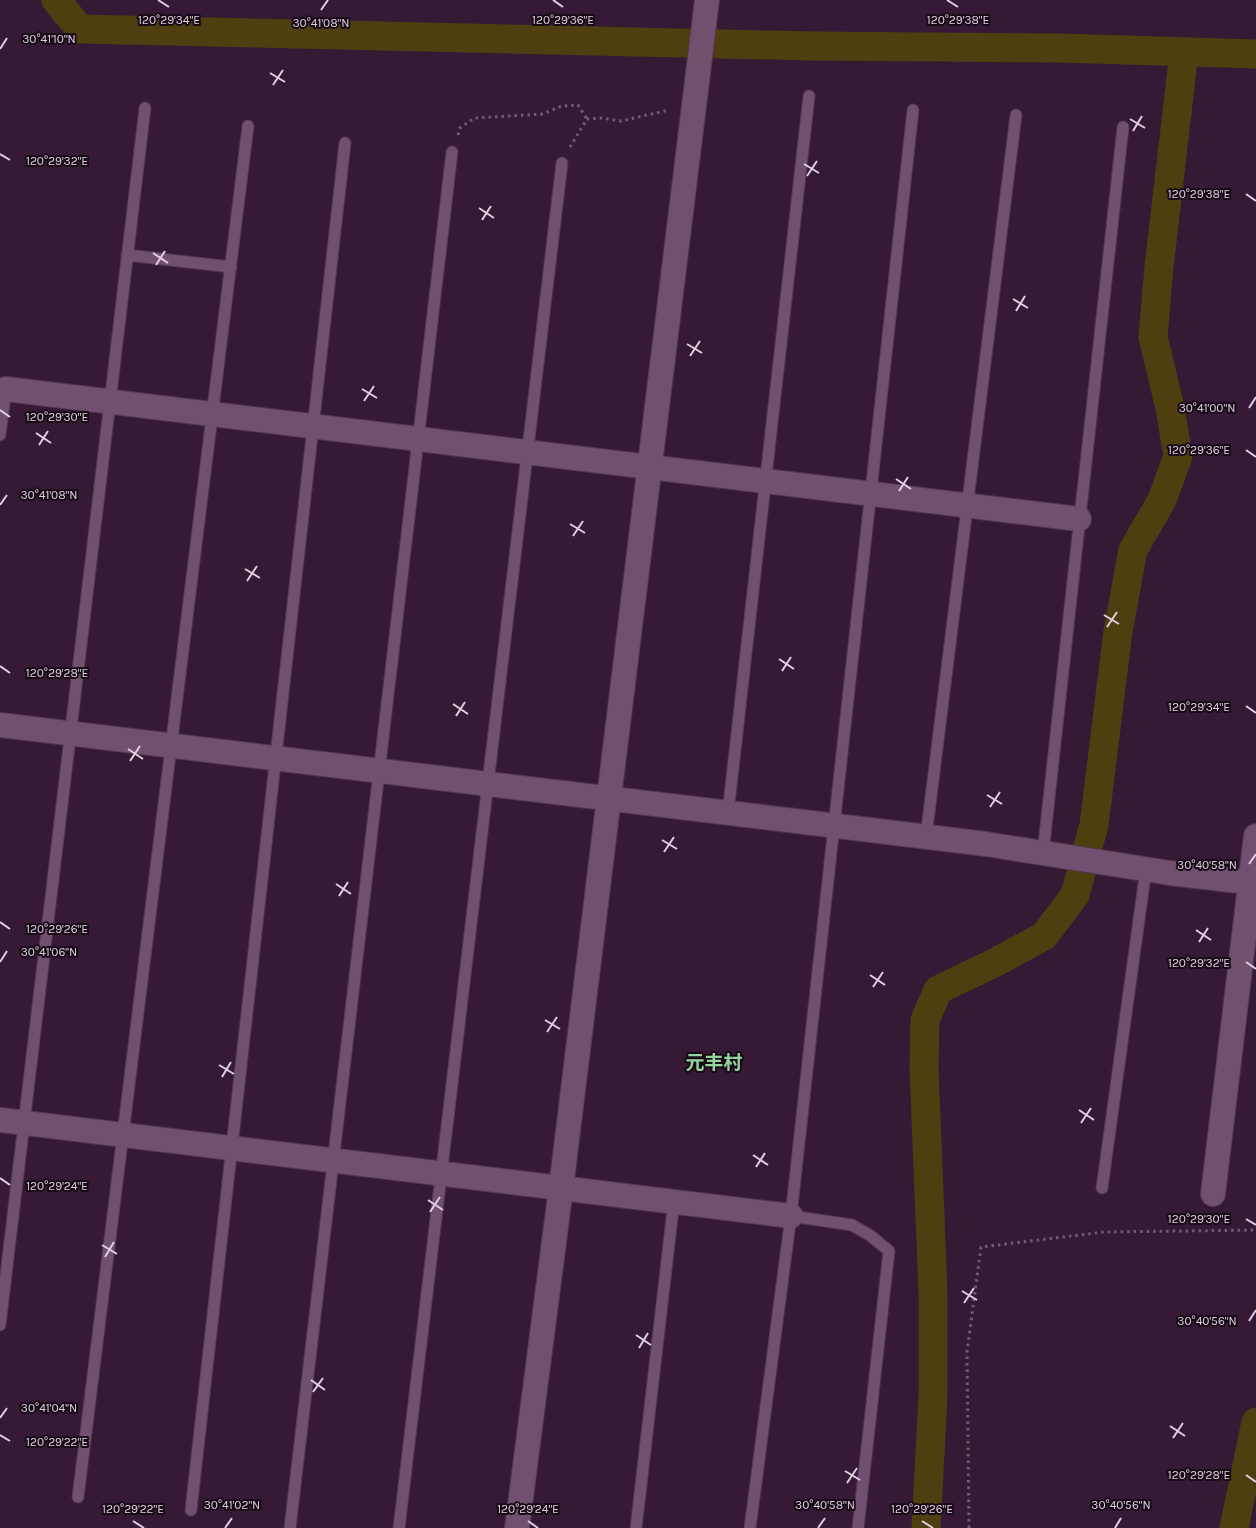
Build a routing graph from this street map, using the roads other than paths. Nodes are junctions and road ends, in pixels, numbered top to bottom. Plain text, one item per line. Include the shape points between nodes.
1 (706, 7) edge
2 (809, 96) dead end
3 (145, 108) dead end
4 (913, 110) dead end
5 (1016, 115) dead end
6 (248, 126) dead end
7 (1123, 127) dead end
8 (345, 143) dead end
9 (452, 152) road end
10 (562, 163) road end
11 (127, 255) junction
12 (231, 266) junction
13 (6, 389) joint
14 (110, 402) junction
15 (212, 414) junction
16 (313, 426) junction
17 (0, 435) edge
18 (418, 439) junction
19 (528, 452) junction
20 (649, 467) junction
21 (766, 481) junction
22 (870, 493) junction
23 (968, 505) junction
24 (1079, 519) junction
25 (0, 725) edge
26 (70, 734) junction
27 (171, 746) junction
28 (276, 758) junction
29 (379, 771) junction
30 (488, 784) junction
31 (609, 798) junction
32 (728, 813) junction
33 (834, 826) junction
34 (1256, 836) edge
35 (926, 837) junction
36 (1054, 855) junction
37 (1136, 868) junction
38 (1253, 883) edge
39 (0, 1120) edge
40 (24, 1123) junction
41 (123, 1135) junction
42 (232, 1148) junction
43 (333, 1160) junction
44 (441, 1173) junction
45 (561, 1188) junction
46 (1102, 1188) dead end
47 (1213, 1194) dead end
48 (674, 1201) junction
49 (791, 1216) junction
50 (0, 1325) edge
51 (78, 1497) dead end
52 (191, 1510) dead end
53 (290, 1528) edge
54 (399, 1528) edge
55 (517, 1528) edge
56 (636, 1528) edge
57 (750, 1528) edge
58 (858, 1528) edge

1 - 20 street
2 - 21 lane
3 - 11 lane
4 - 22 lane
5 - 23 lane
6 - 12 lane
7 - 24 lane
8 - 16 lane
9 - 18 lane
10 - 19 lane
11 - 12 lane
11 - 14 lane
12 - 15 lane
13 - 14 street
13 - 17 lane
14 - 15 street
14 - 26 lane
15 - 16 street
15 - 27 lane
16 - 18 street
16 - 28 lane
18 - 19 street
18 - 29 lane
19 - 20 street
19 - 30 lane
20 - 21 street
20 - 31 street
21 - 22 street
21 - 32 lane
22 - 23 street
22 - 33 lane
23 - 24 street
23 - 35 lane
24 - 36 lane
25 - 26 street
26 - 27 street
26 - 40 lane
27 - 28 street
27 - 41 lane
28 - 29 street
28 - 42 lane
29 - 30 street
29 - 43 lane
30 - 31 street
30 - 44 lane
31 - 32 street
31 - 45 street
32 - 33 street
33 - 35 street
33 - 49 lane
34 - 38 street
35 - 36 street
36 - 37 street
37 - 38 street
37 - 46 lane
38 - 47 street
39 - 40 street
40 - 41 street
40 - 50 lane
41 - 42 street
41 - 51 lane
42 - 43 street
42 - 52 lane
43 - 44 street
43 - 53 lane
44 - 45 street
44 - 54 lane
45 - 48 street
45 - 55 street
48 - 49 street
48 - 56 lane
49 - 57 lane
49 - 58 lane via 852,1225 889,1251

